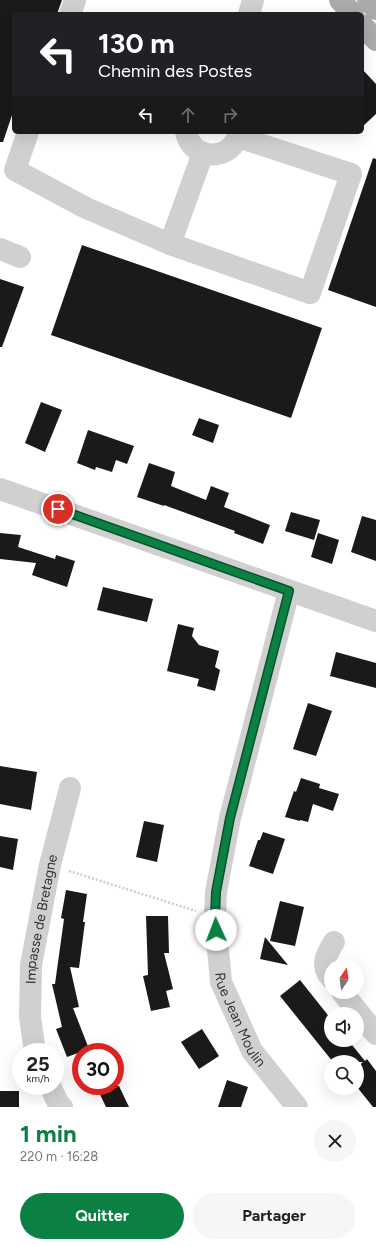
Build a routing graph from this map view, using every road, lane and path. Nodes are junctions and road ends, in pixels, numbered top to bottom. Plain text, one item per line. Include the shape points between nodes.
1 (75, 0) edge
2 (253, 0) edge
3 (340, 0) edge
4 (354, 0) edge
5 (368, 0) edge
6 (376, 10) edge
7 (71, 12) edge
8 (250, 12) edge
9 (350, 12) edge
10 (376, 18) edge
11 (364, 26) edge
12 (376, 40) edge
13 (27, 134) edge
14 (187, 134) edge
15 (238, 135) edge
16 (203, 153) junction
17 (7, 167) edge
18 (170, 244) junction
19 (0, 249) edge
20 (20, 257) dead end
21 (0, 489) edge
22 (289, 591) junction
23 (376, 621) edge
24 (70, 788) dead end
25 (50, 865) junction
26 (215, 917) junction
27 (334, 942) dead end
28 (325, 959) edge
29 (348, 999) edge
30 (376, 1034) edge
31 (34, 1043) edge
32 (54, 1095) edge
33 (293, 1106) edge
34 (62, 1107) edge

1 - 7 street
2 - 8 street
3 - 9 main road
4 - 10 street via 367,14
5 - 6 main road
11 - 12 main road
13 - 17 street
14 - 16 street via 190,143
15 - 16 street via 227,150 211,155
15 - 18 street via 351,174 310,293
16 - 18 street
17 - 18 street via 86,208
19 - 20 street
21 - 22 street
22 - 23 street
22 - 26 street, Rue Jean Moulin via 230,818 216,892
24 - 25 street, Impasse de Bretagne
25 - 26 path
25 - 31 street, Impasse de Bretagne via 31,965 30,1016
26 - 33 street, Rue Jean Moulin via 221,982 252,1051
27 - 28 street
29 - 30 street
32 - 34 street

